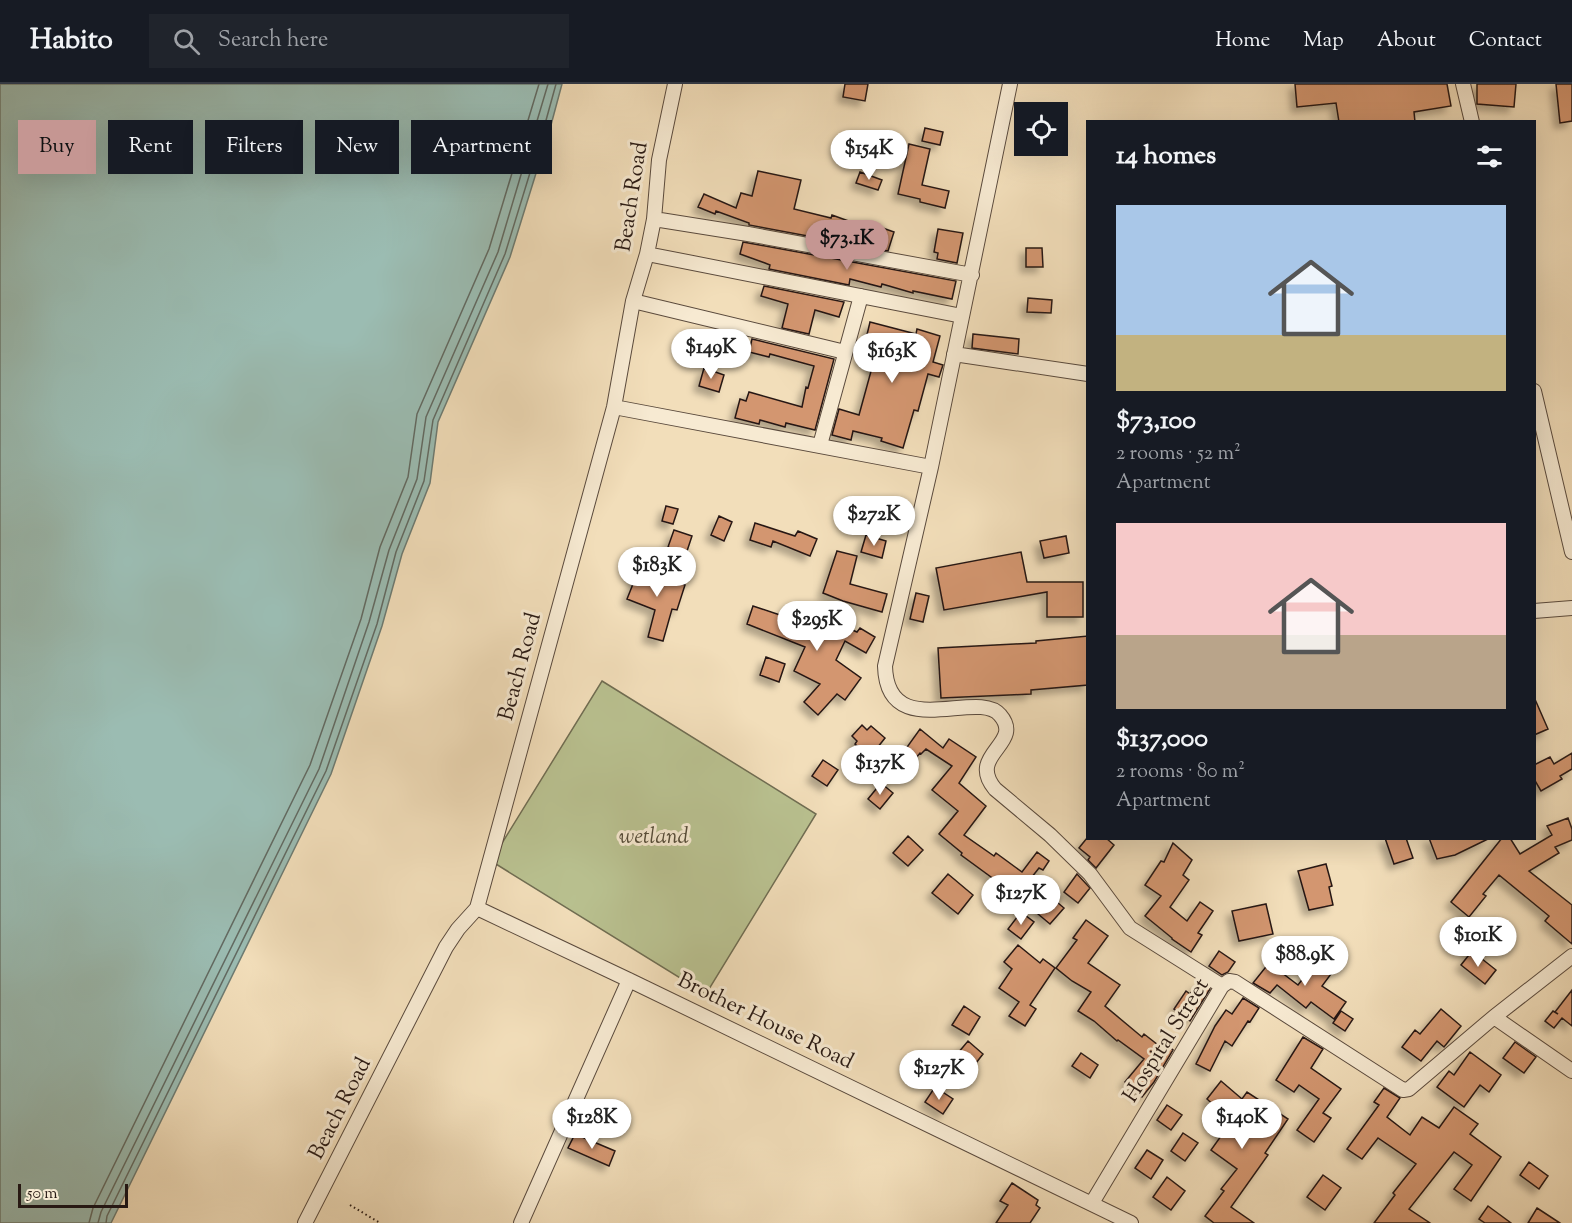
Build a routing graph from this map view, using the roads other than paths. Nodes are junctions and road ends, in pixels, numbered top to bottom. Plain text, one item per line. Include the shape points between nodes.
1 (675, 84) edge
2 (1010, 84) edge
3 (1463, 84) edge
4 (1472, 120) edge
5 (654, 219) junction
6 (647, 254) junction
7 (972, 275) junction
8 (861, 296) junction
9 (633, 301) junction
10 (962, 316) junction
11 (845, 351) junction
12 (954, 354) junction
13 (1086, 374) edge
14 (614, 407) junction
15 (1536, 407) edge
16 (1540, 439) edge
17 (820, 445) junction
18 (931, 467) junction
19 (1572, 552) edge
20 (1572, 608) edge
21 (1536, 611) edge
22 (477, 908) junction
23 (1572, 956) edge
24 (629, 980) junction
25 (1222, 986) junction
26 (1494, 1017) junction
27 (1572, 1071) edge
28 (1092, 1203) junction
29 (305, 1223) edge
30 (521, 1223) edge
31 (1131, 1223) edge

1 - 5 street, Beach Road via 659,160
2 - 7 street
3 - 4 street
5 - 6 street, Beach Road
5 - 7 street
6 - 8 street
6 - 9 street, Beach Road
7 - 10 street
8 - 10 street
8 - 11 street
9 - 11 street
9 - 14 street, Beach Road
10 - 12 street
11 - 17 street
12 - 13 street
12 - 18 street
14 - 17 street
14 - 22 street, Beach Road
15 - 16 street
16 - 19 street
17 - 18 street
18 - 25 street via 885,666 892,692 915,709 990,708 999,712 1006,732 989,759 989,782 1090,873 1130,928
20 - 21 street
22 - 24 street, Brother House Road
22 - 29 street, Beach Road via 446,947
23 - 26 street
24 - 28 street, Brother House Road
24 - 30 street
25 - 26 street, Hospital Street via 1235,982 1402,1090 1409,1089
25 - 28 street, Hospital Street
26 - 27 street
28 - 31 street, Brother House Road

